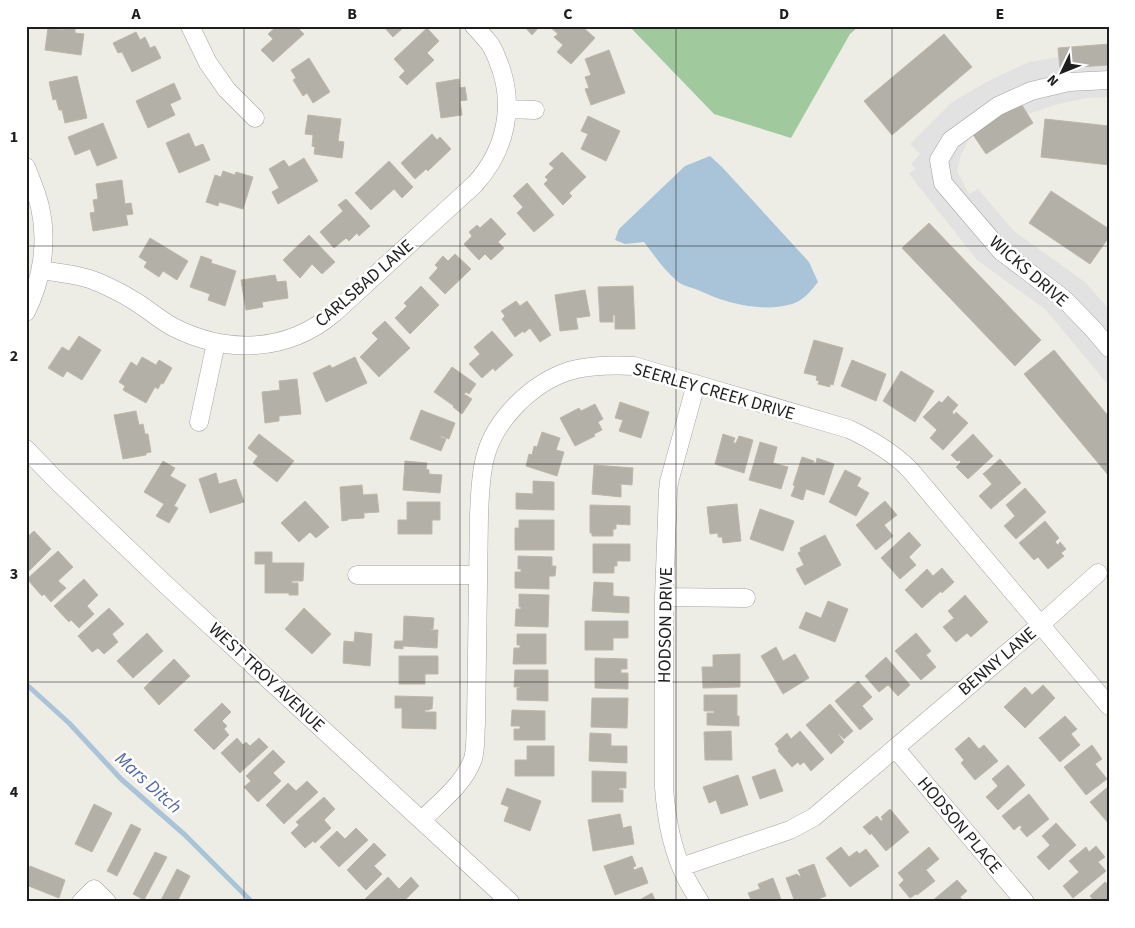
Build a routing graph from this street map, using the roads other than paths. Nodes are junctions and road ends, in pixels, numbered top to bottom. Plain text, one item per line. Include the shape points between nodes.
1 (190, 26) edge
2 (474, 26) edge
3 (1109, 80) edge
4 (507, 109) junction
5 (535, 110) dead end
6 (255, 118) dead end
7 (26, 167) edge
8 (41, 270) junction
9 (26, 312) edge
10 (216, 342) junction
11 (1109, 348) edge
12 (696, 384) junction
13 (199, 422) dead end
14 (26, 448) edge
15 (1098, 573) dead end
16 (357, 576) dead end
17 (477, 576) junction
18 (664, 597) junction
19 (746, 598) dead end
20 (1040, 625) junction
21 (1109, 706) edge
22 (895, 748) junction
23 (422, 820) junction
24 (681, 867) junction
25 (101, 896) edge
26 (81, 902) edge
27 (510, 902) edge
28 (700, 902) edge
29 (1025, 902) edge

1 - 6 street via 208,63 227,90
2 - 4 street, CARLSBAD LANE via 491,46 501,68
3 - 11 street, WICKS DRIVE via 1070,82 1031,91 998,106 951,140 939,160 943,183 1001,251 1064,299
4 - 5 street
4 - 10 street, CARLSBAD LANE via 497,152 475,184 334,313 315,327 286,340 239,346
7 - 8 street via 41,209 44,247
8 - 9 street
8 - 10 street, CARLSBAD LANE via 88,278 132,299 172,326
10 - 13 street
12 - 17 street, SEERLEY CREEK DRIVE via 634,366 610,365 570,371 526,395 503,420 485,458
12 - 18 street, HODSON DRIVE via 669,482
12 - 20 street, SEERLEY CREEK DRIVE via 849,429 884,447 911,471
14 - 23 street, WEST TROY AVENUE via 166,584
15 - 20 street, BENNY LANE
16 - 17 street
17 - 23 street, SEERLEY CREEK DRIVE via 474,757 456,786
18 - 19 street
18 - 24 street, HODSON DRIVE via 665,803
20 - 21 street, SEERLEY CREEK DRIVE
20 - 22 street, BENNY LANE
22 - 24 street, BENNY LANE via 818,814 798,827
22 - 29 street, HODSON PLACE
23 - 27 street, WEST TROY AVENUE
24 - 28 street
25 - 26 street

